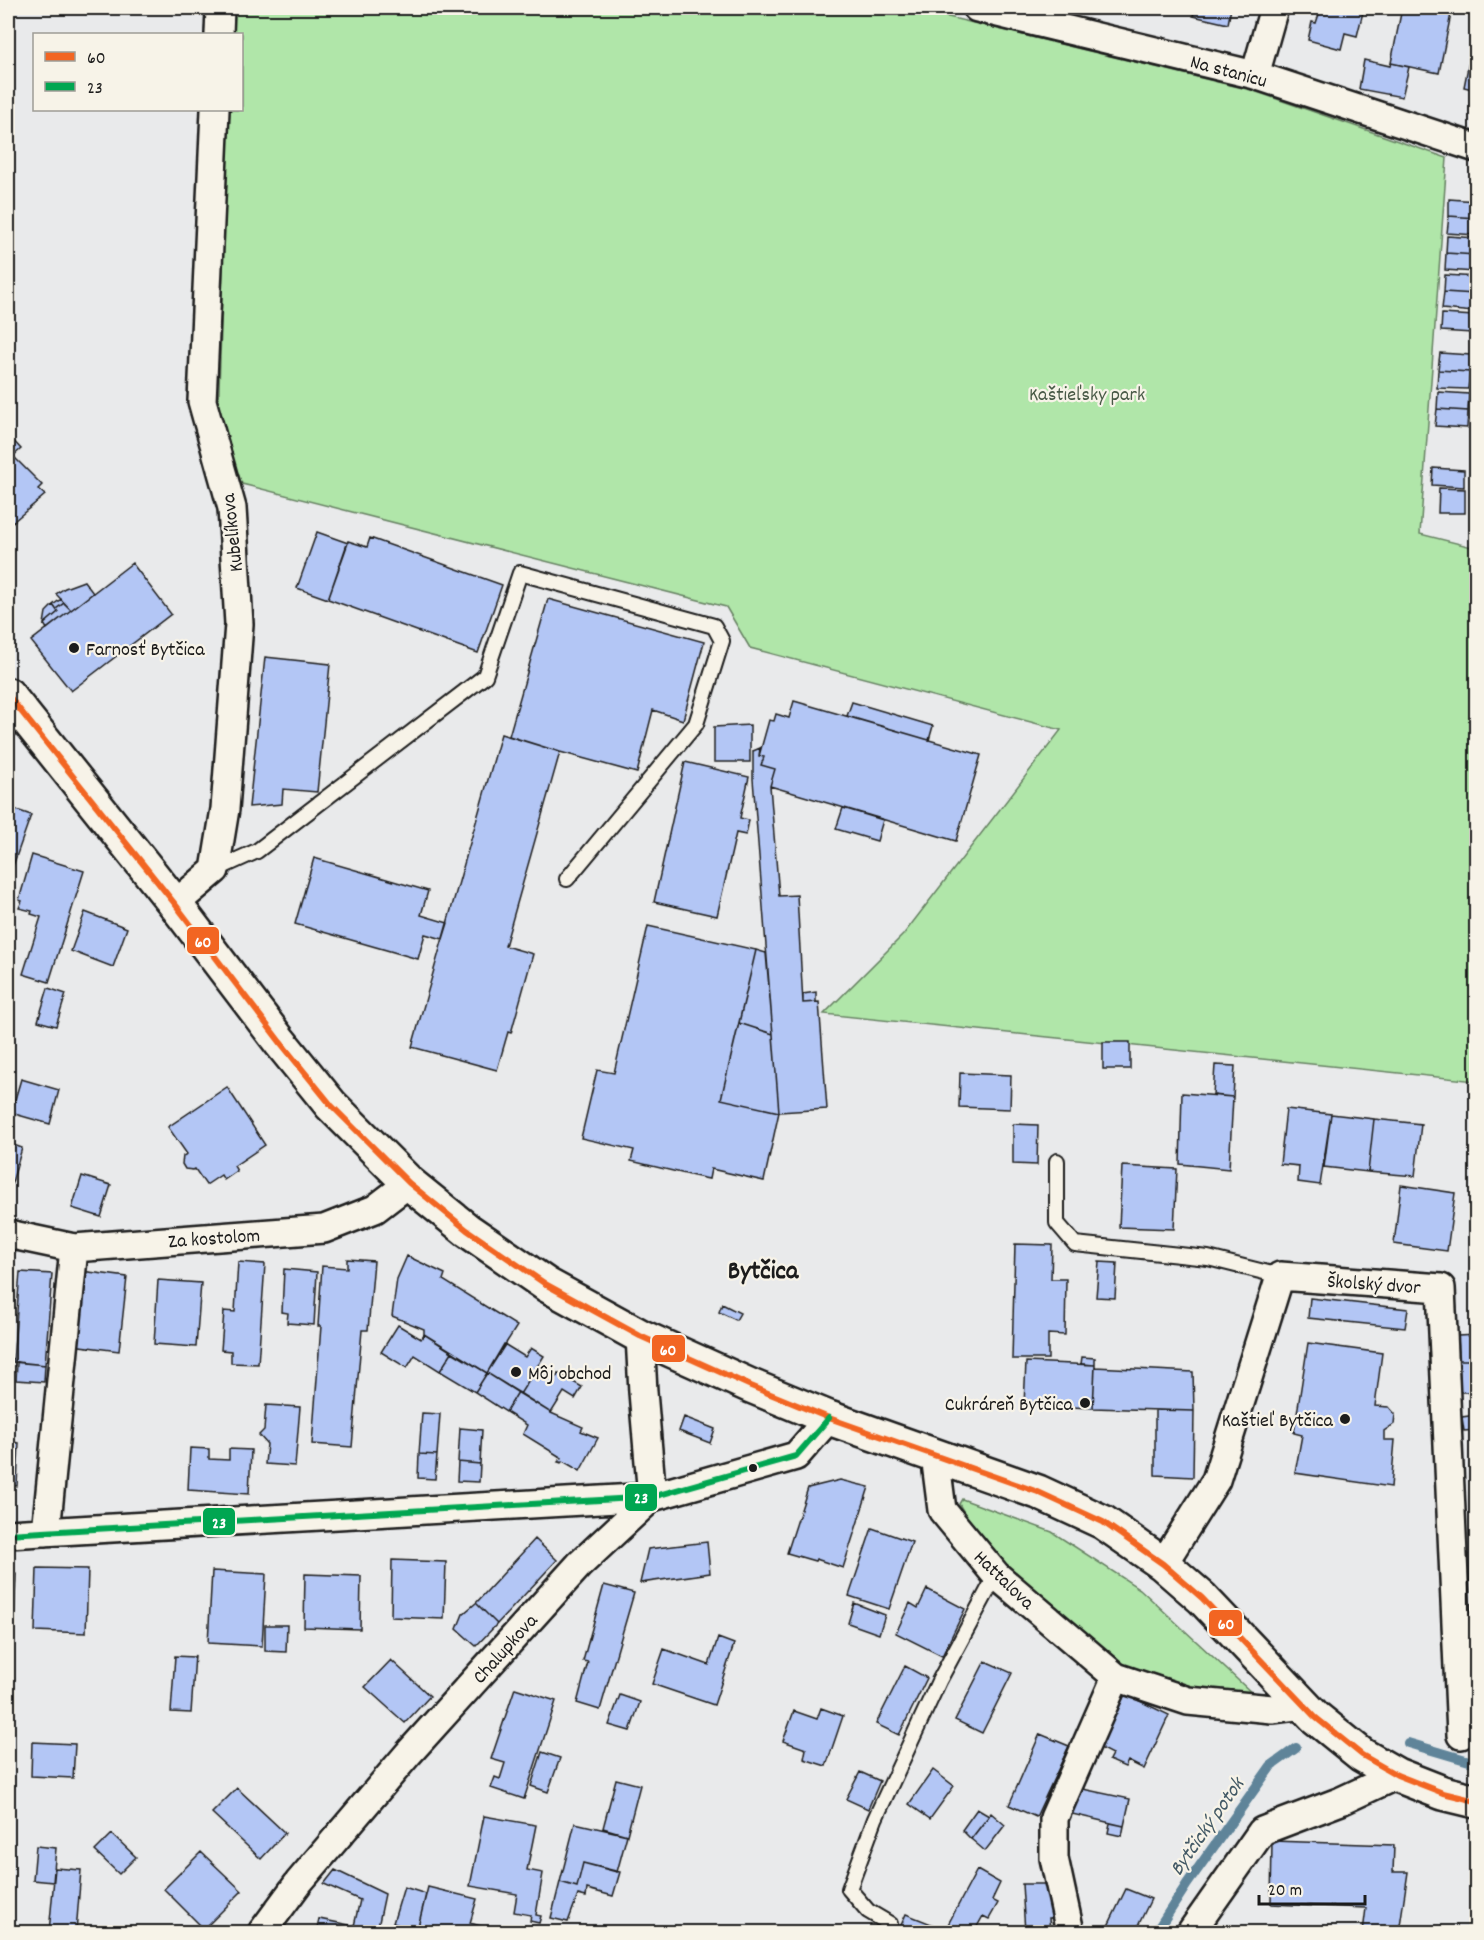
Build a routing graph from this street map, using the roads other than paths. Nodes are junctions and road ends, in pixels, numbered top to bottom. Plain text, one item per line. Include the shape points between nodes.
1 (220, 8) edge
2 (977, 8) edge
3 (1274, 8) edge
4 (219, 33) edge
5 (1255, 75) junction
6 (215, 111) edge
7 (1476, 148) edge
8 (8, 695) edge
9 (215, 870) junction
10 (567, 879) dead end
11 (175, 904) junction
12 (1057, 1161) dead end
13 (409, 1183) junction
14 (8, 1234) edge
15 (74, 1248) junction
16 (1280, 1276) junction
17 (640, 1336) junction
18 (829, 1418) junction
19 (935, 1455) junction
20 (652, 1497) junction
21 (46, 1532) junction
22 (8, 1534) edge
23 (1163, 1564) junction
24 (996, 1575) junction
25 (1116, 1677) junction
26 (1304, 1705) junction
27 (1461, 1736) dead end
28 (1397, 1775) junction
29 (1476, 1801) edge
30 (890, 1924) dead end
31 (262, 1932) edge
32 (1070, 1932) edge
33 (1191, 1932) edge

1 - 4 street
2 - 5 street, Na stanicu
3 - 5 street
5 - 7 street, Na stanicu
6 - 9 street, Kubelíkova via 202,401 232,508 239,624 225,809
8 - 11 main road
9 - 10 lane via 257,851 485,676 520,573 714,626 722,641 696,724
9 - 11 street
11 - 13 main road via 331,1105
12 - 16 lane via 1057,1224 1075,1244 1208,1258
13 - 15 street, Za kostolom via 375,1209 324,1228
13 - 17 main road via 467,1230 547,1285
14 - 15 street, Za kostolom
15 - 21 street
16 - 23 street via 1216,1480
16 - 27 street, Školský dvor via 1441,1288
17 - 18 main road
17 - 20 street
18 - 19 main road
18 - 20 street via 796,1456
19 - 23 main road via 1038,1492 1103,1522
19 - 24 street, Hattalova via 942,1510
20 - 21 street
20 - 31 street, Chalupkova via 579,1564 416,1746 299,1882
21 - 22 street
23 - 26 main road via 1202,1598
24 - 25 street, Hattalova
24 - 30 lane via 939,1682 875,1819 849,1889 868,1911
25 - 26 street, Hattalova via 1188,1701 1272,1709
25 - 32 street via 1054,1818 1054,1858
26 - 28 main road via 1362,1755
28 - 29 main road
28 - 33 street via 1262,1832

